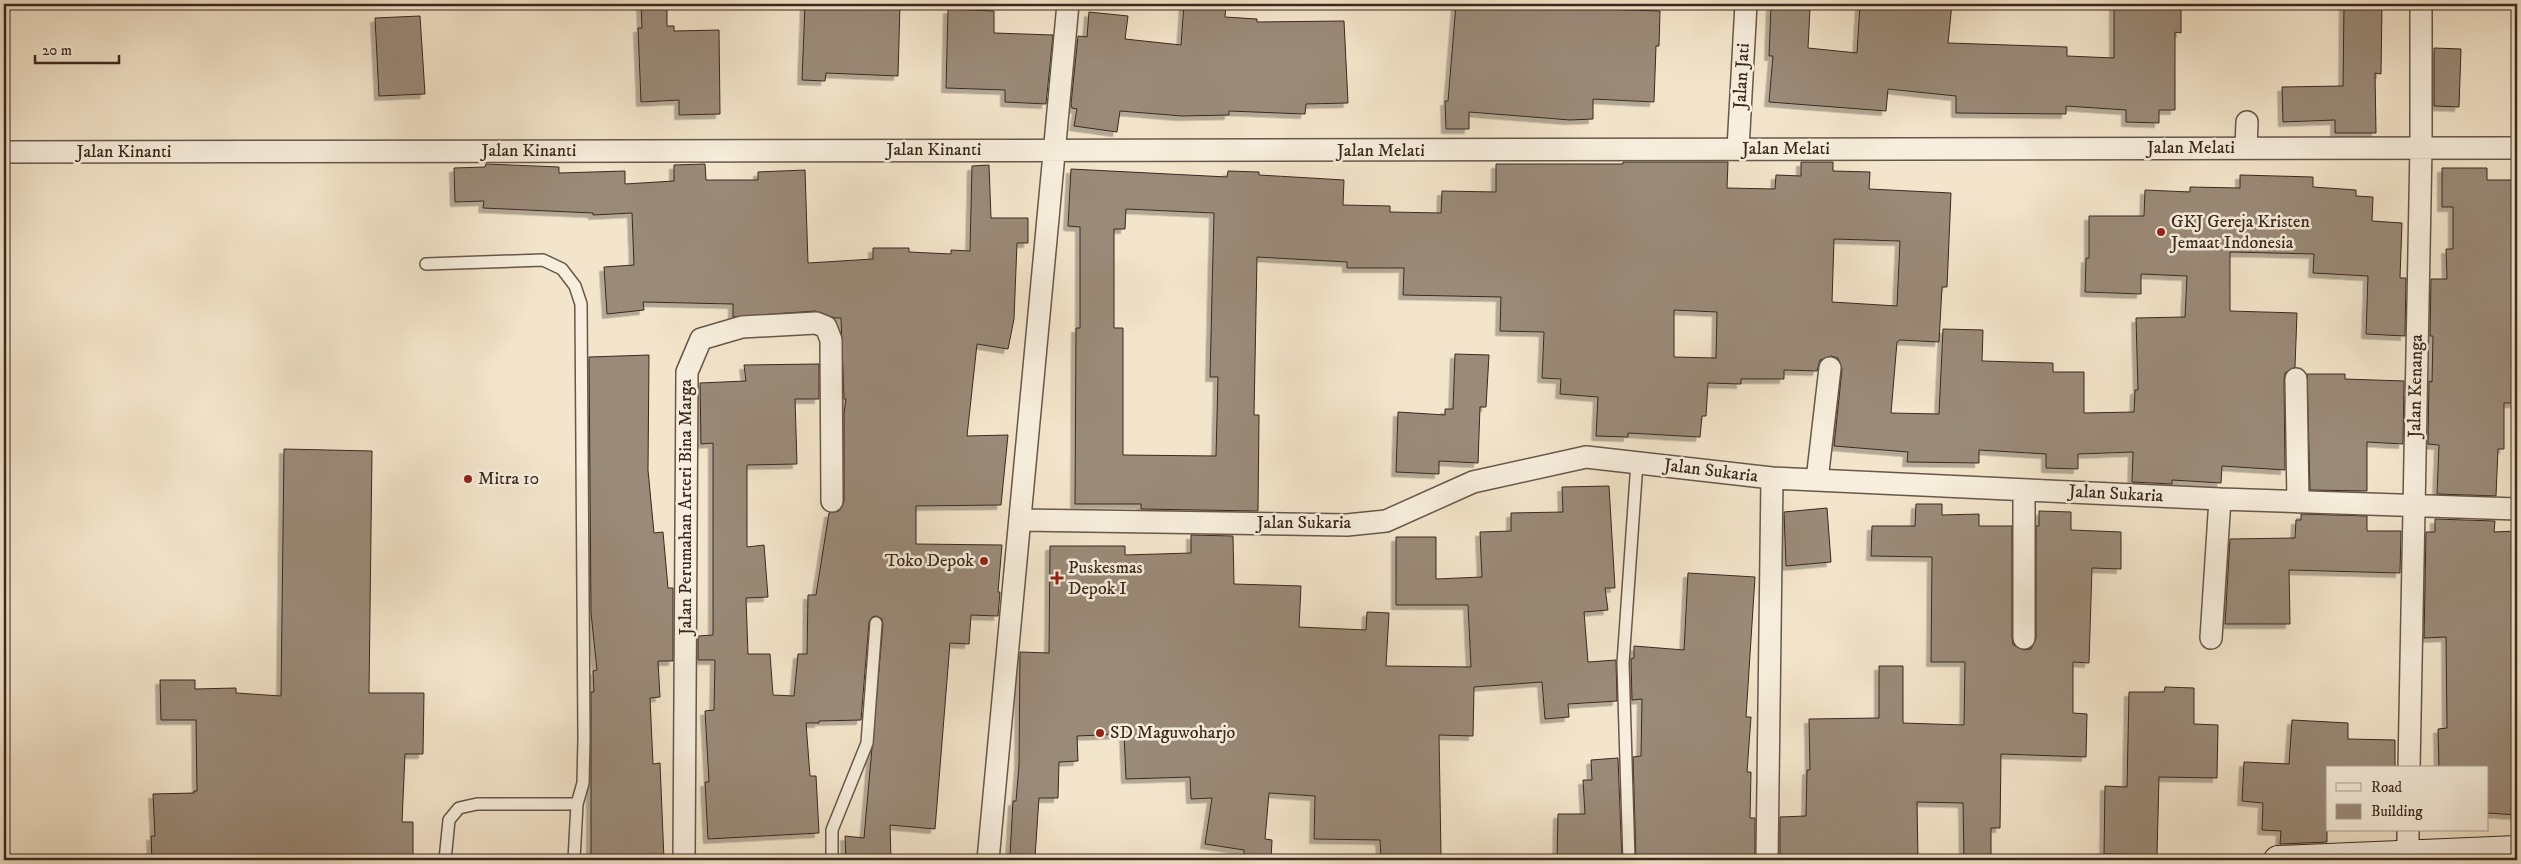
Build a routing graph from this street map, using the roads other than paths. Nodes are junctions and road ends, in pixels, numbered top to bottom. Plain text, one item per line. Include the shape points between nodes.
1 (1068, 4) edge
2 (1746, 4) edge
3 (2421, 4) edge
4 (2247, 122) dead end
5 (2421, 147) junction
6 (2246, 148) junction
7 (2517, 148) edge
8 (1738, 149) junction
9 (1055, 150) junction
10 (4, 152) edge
11 (426, 264) dead end
12 (1830, 368) dead end
13 (2296, 379) dead end
14 (1637, 462) junction
15 (1772, 478) junction
16 (1817, 480) junction
17 (2024, 490) junction
18 (2220, 500) junction
19 (832, 501) dead end
20 (2298, 502) junction
21 (2414, 506) junction
22 (2517, 508) edge
23 (1020, 520) junction
24 (876, 622) dead end
25 (2024, 638) dead end
26 (2211, 638) dead end
27 (2410, 766) edge
28 (577, 804) junction
29 (2408, 842) edge
30 (2517, 850) edge
31 (445, 860) edge
32 (574, 860) edge
33 (684, 860) edge
34 (832, 860) edge
35 (988, 860) edge
36 (1629, 860) edge
37 (1767, 860) edge
38 (2278, 860) edge

1 - 9 street
2 - 8 street, Jalan Jati
3 - 5 street, Jalan Kenanga
4 - 6 street
5 - 6 street, Jalan Melati
5 - 7 street, Jalan Melati
5 - 21 street, Jalan Kenanga
6 - 8 street, Jalan Melati
8 - 9 street, Jalan Melati
9 - 10 street, Jalan Kinanti
9 - 23 street
11 - 28 lane via 543,260 562,269 575,286 581,304 584,739 583,783
12 - 16 street
13 - 20 street
14 - 15 street, Jalan Sukaria
14 - 23 street, Jalan Sukaria via 1586,457 1542,465 1473,482 1386,521 1347,525
14 - 36 lane via 1623,663
15 - 16 street, Jalan Sukaria
15 - 37 street
16 - 17 street, Jalan Sukaria
17 - 18 street, Jalan Sukaria
17 - 25 street
18 - 20 street, Jalan Sukaria
18 - 26 street
19 - 33 street, Jalan Perumahan Arteri Bina Marga via 831,340 826,327 816,323 742,328 701,339 687,372
20 - 21 street, Jalan Sukaria
21 - 22 street, Jalan Sukaria
21 - 27 street, Jalan Kenanga
23 - 35 street
24 - 34 lane via 867,744 832,830
28 - 31 lane via 477,804 459,808 449,820
28 - 32 lane
29 - 30 street
29 - 38 street

